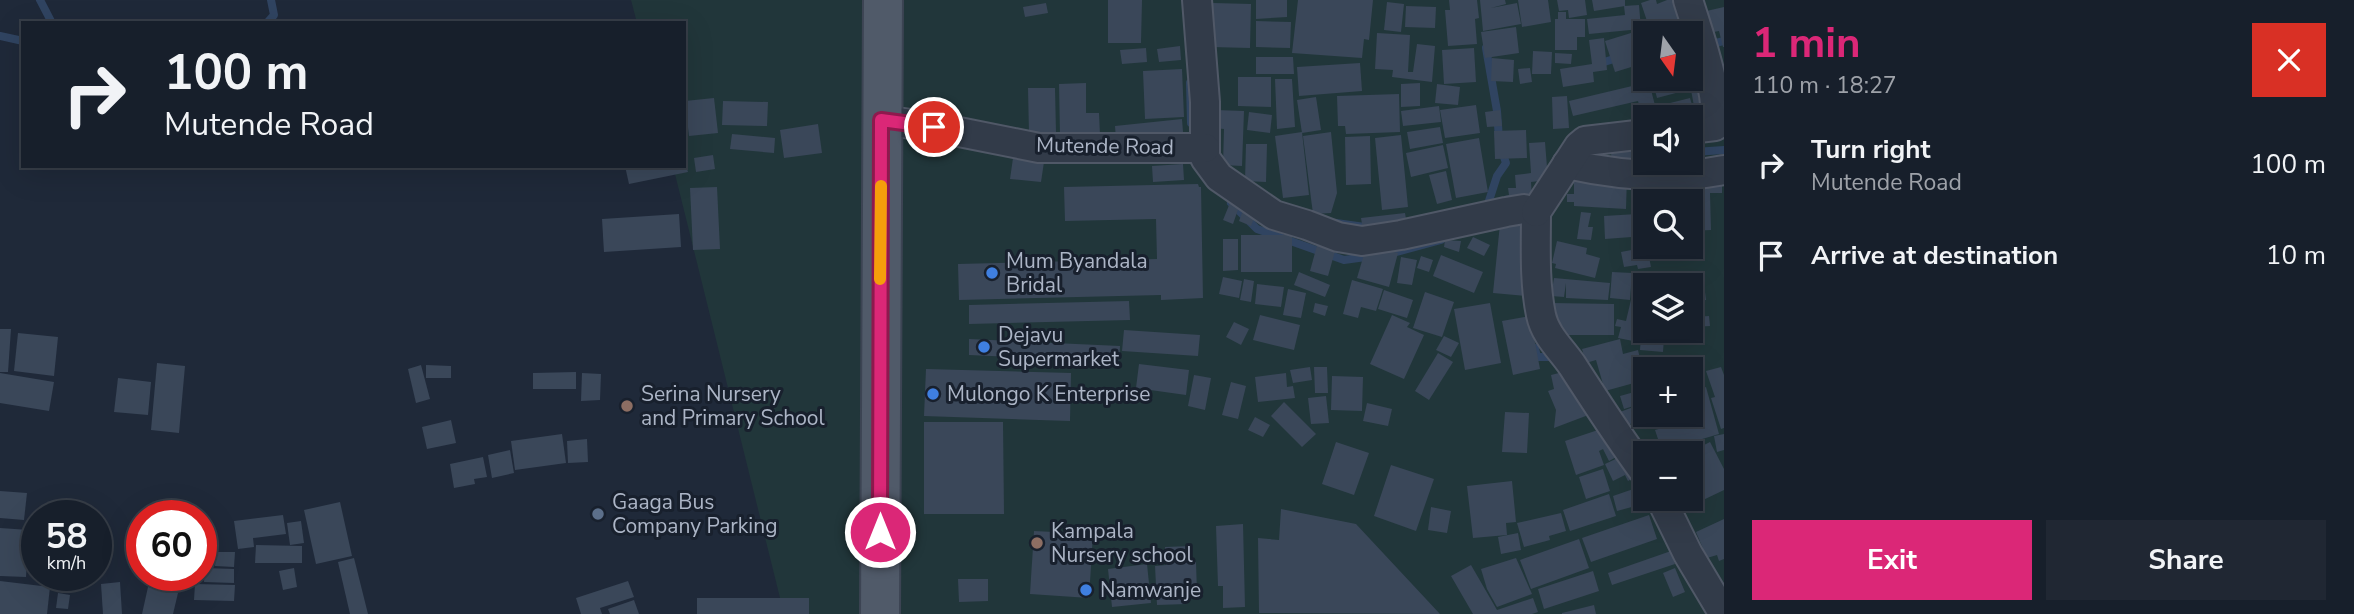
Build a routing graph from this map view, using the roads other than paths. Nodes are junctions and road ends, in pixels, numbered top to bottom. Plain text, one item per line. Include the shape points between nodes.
1 (883, 0) edge
2 (1197, 0) edge
3 (1688, 0) edge
4 (881, 120) junction
5 (1703, 127) edge
6 (1633, 135) edge
7 (1205, 148) junction
8 (1567, 164) junction
9 (1724, 170) edge
10 (1536, 212) junction
11 (1633, 456) edge
12 (1667, 511) edge
13 (1723, 611) edge
14 (880, 614) edge

1 - 4 main road
2 - 7 street
3 - 5 street via 1717,112 1715,126
4 - 7 street, Mutende Road via 1039,148
4 - 14 main road
6 - 8 street via 1585,141
7 - 10 street via 1205,158 1219,177 1274,215 1338,237 1362,241 1524,209
8 - 9 street via 1664,175
8 - 10 street
10 - 11 street via 1534,249 1542,318
12 - 13 street

